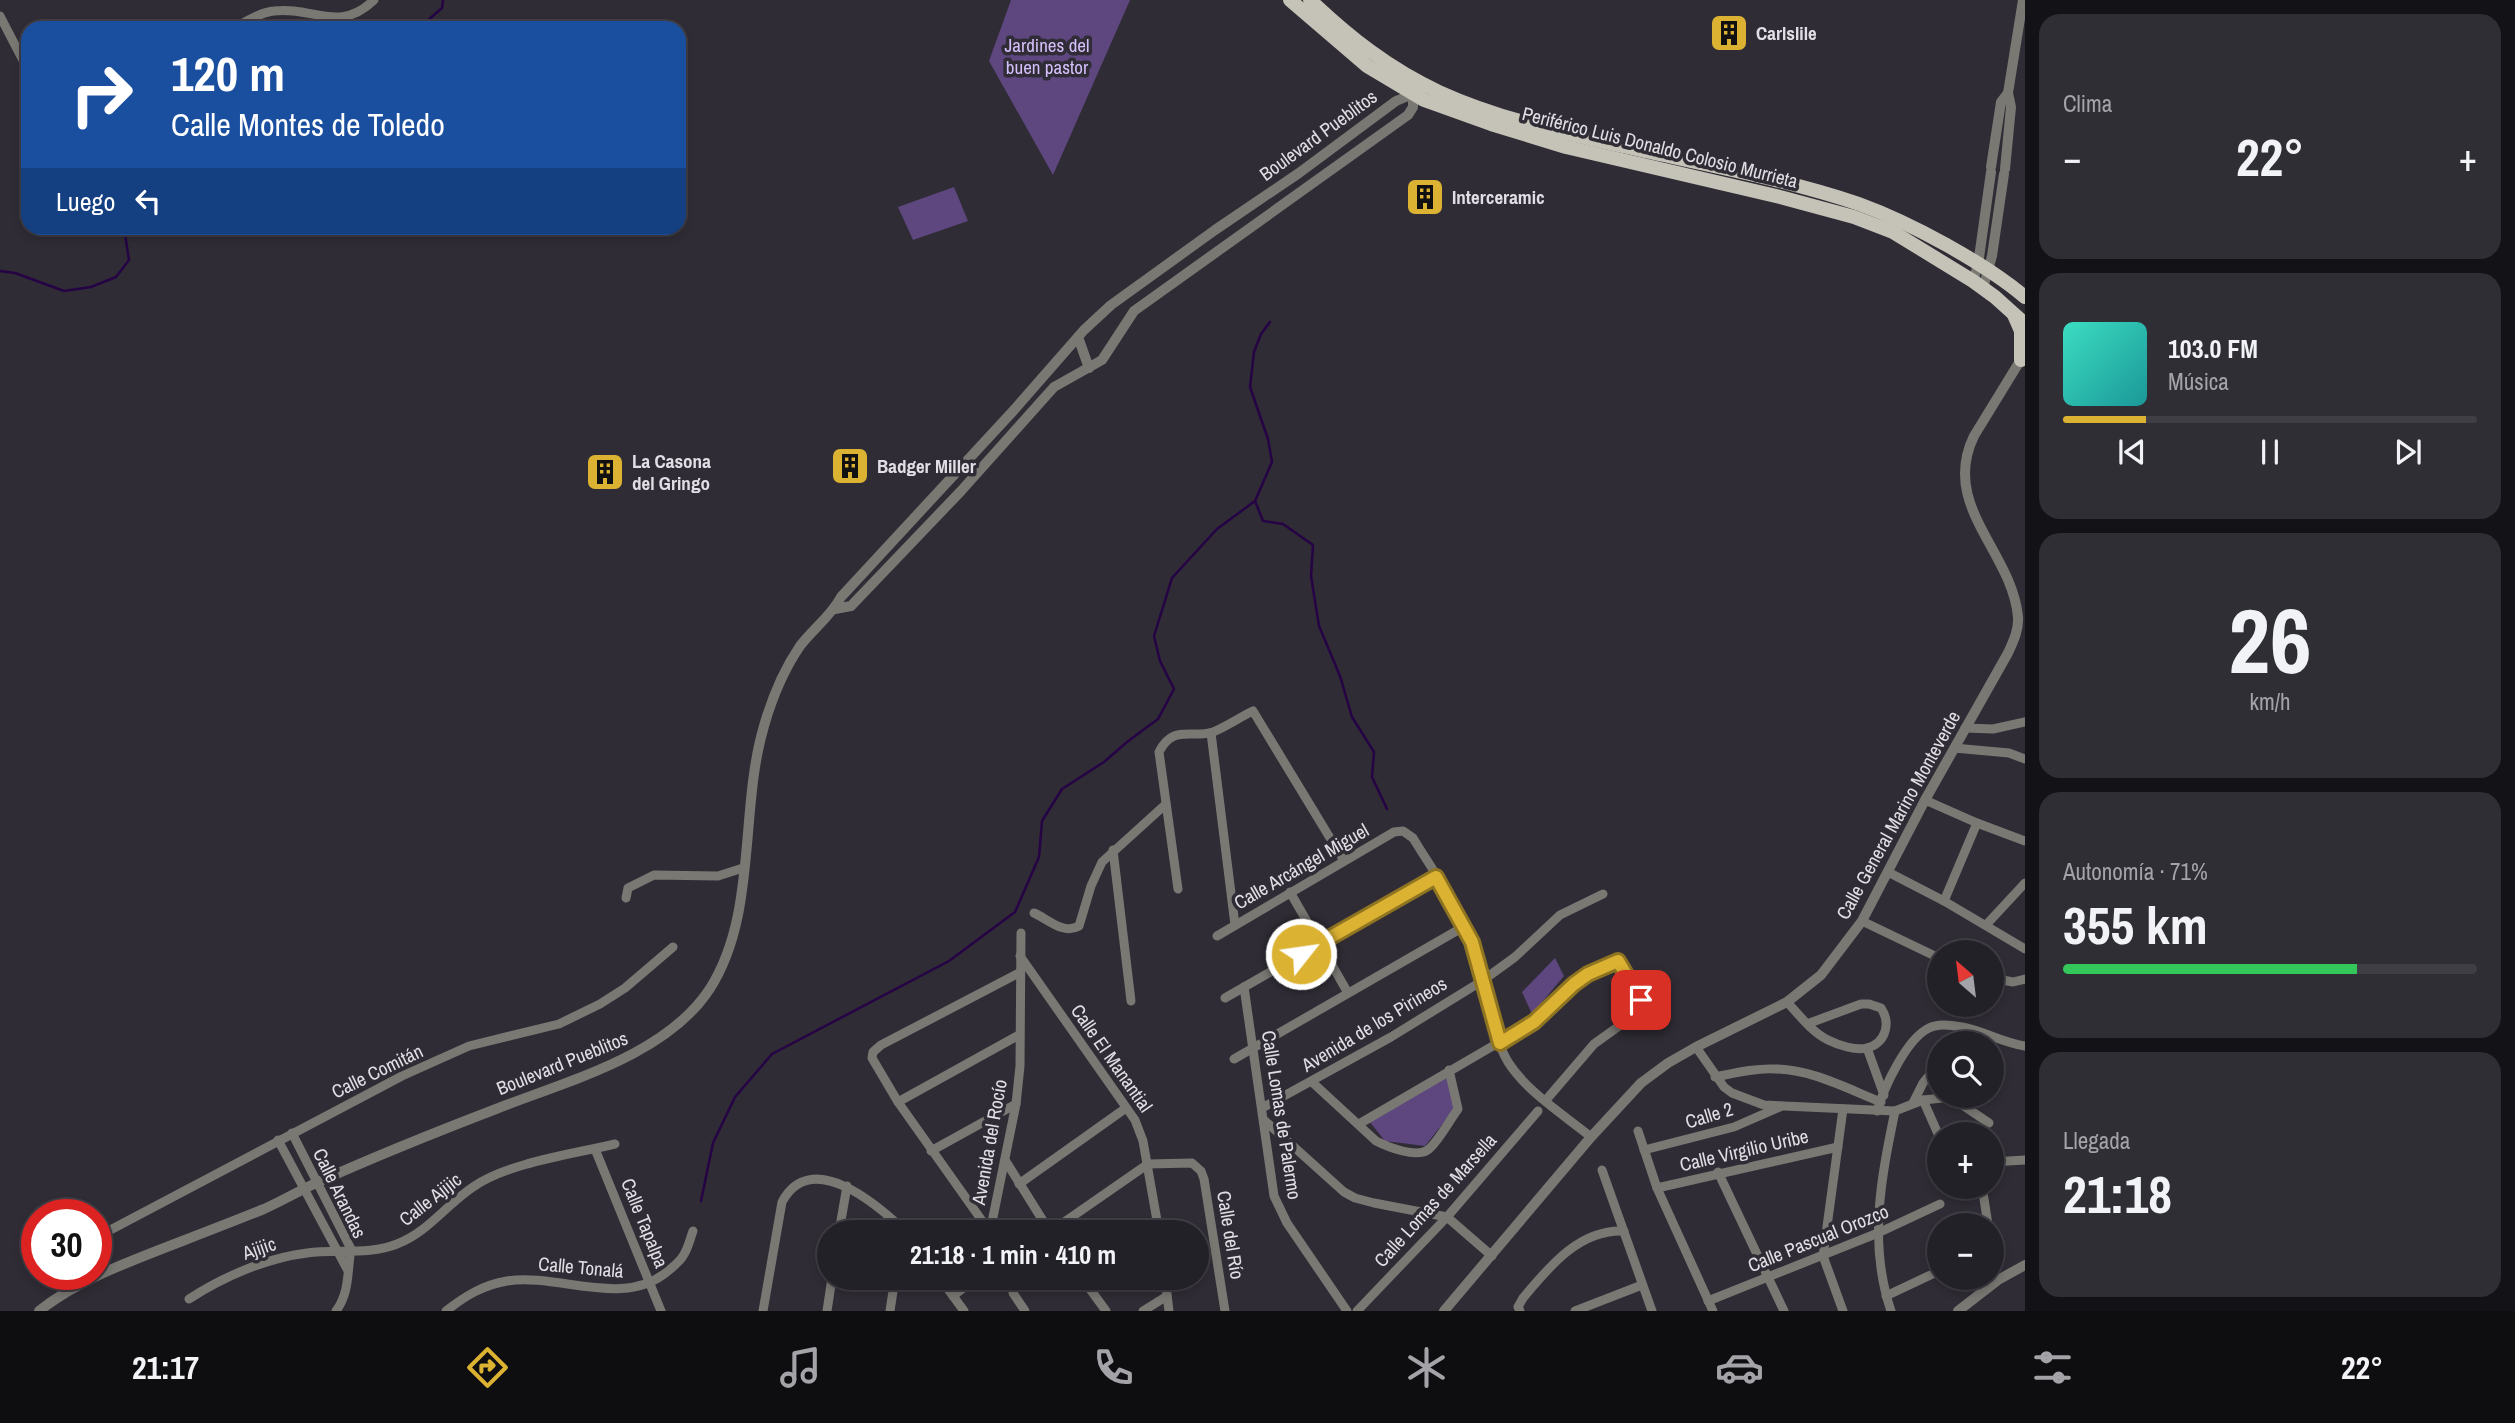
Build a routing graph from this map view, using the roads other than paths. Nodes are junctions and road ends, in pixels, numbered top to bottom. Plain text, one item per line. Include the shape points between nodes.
1 (374, 0) edge
2 (1290, 0) edge
3 (1310, 0) edge
4 (2023, 0) edge
5 (0, 16) edge
6 (248, 21) edge
7 (21, 56) edge
8 (1403, 74) junction
9 (1440, 92) junction
10 (2008, 93) junction
11 (1413, 94) junction
12 (1299, 173) junction
13 (1308, 186) junction
14 (1263, 198) junction
15 (1274, 210) junction
16 (1983, 268) junction
17 (1978, 285) junction
18 (2025, 297) edge
19 (2012, 311) junction
20 (2025, 324) edge
21 (1077, 337) junction
22 (2024, 357) edge
23 (1089, 368) junction
24 (949, 480) junction
25 (961, 491) junction
26 (835, 609) junction
27 (2025, 722) edge
28 (1965, 728) junction
29 (1211, 733) junction
30 (1954, 748) junction
31 (2025, 759) edge
32 (1925, 800) junction
33 (1166, 804) junction
34 (1977, 823) junction
35 (2025, 841) edge
36 (1113, 850) junction
37 (1344, 861) junction
38 (743, 868) junction
39 (1888, 872) junction
40 (1436, 877) junction
41 (2025, 883) edge
42 (1178, 889) dead end
43 (1290, 892) junction
44 (1603, 894) dead end
45 (626, 898) dead end
46 (1944, 901) junction
47 (1034, 913) dead end
48 (1862, 921) junction
49 (1235, 925) junction
50 (1986, 925) junction
51 (1465, 926) junction
52 (1021, 933) dead end
53 (1217, 936) dead end
54 (1320, 943) junction
55 (673, 947) dead end
56 (2025, 949) edge
57 (1927, 952) edge
58 (1020, 956) junction
59 (1019, 973) junction
60 (2025, 979) edge
61 (2004, 980) edge
62 (1482, 981) junction
63 (1244, 987) junction
64 (1348, 993) junction
65 (1225, 998) dead end
66 (1131, 1001) dead end
67 (1787, 1002) junction
68 (1807, 1024) junction
69 (1019, 1035) junction
70 (1500, 1043) junction
71 (2025, 1046) edge
72 (1254, 1047) junction
73 (1696, 1047) junction
74 (1867, 1048) junction
75 (1234, 1059) dead end
76 (1449, 1070) junction
77 (1715, 1077) junction
78 (1927, 1078) edge
79 (1312, 1082) junction
80 (1546, 1100) junction
81 (898, 1102) junction
82 (1918, 1102) junction
83 (1881, 1103) junction
84 (1016, 1104) junction
85 (1782, 1106) junction
86 (1126, 1108) junction
87 (1262, 1108) junction
88 (1843, 1109) junction
89 (1538, 1111) dead end
90 (1895, 1111) junction
91 (1264, 1120) junction
92 (1930, 1122) edge
93 (1988, 1122) edge
94 (1359, 1124) junction
95 (1638, 1131) dead end
96 (292, 1133) junction
97 (1591, 1137) junction
98 (278, 1140) junction
99 (615, 1144) dead end
100 (1838, 1147) junction
101 (595, 1149) junction
102 (1644, 1150) junction
103 (931, 1151) junction
104 (1005, 1160) junction
105 (2025, 1160) edge
106 (2004, 1161) edge
107 (1148, 1164) junction
108 (1602, 1170) dead end
109 (1718, 1172) junction
110 (317, 1183) junction
111 (1019, 1184) junction
112 (847, 1186) junction
113 (1657, 1188) junction
114 (303, 1189) junction
115 (1940, 1204) dead end
116 (1447, 1217) junction
117 (841, 1220) edge
118 (893, 1220) edge
119 (981, 1220) edge
120 (992, 1220) edge
121 (1042, 1220) edge
122 (1067, 1220) edge
123 (1155, 1220) edge
124 (112, 1228) edge
125 (694, 1231) dead end
126 (1624, 1231) junction
127 (1878, 1233) junction
128 (344, 1250) junction
129 (1492, 1256) junction
130 (1824, 1256) junction
131 (2025, 1265) edge
132 (347, 1269) junction
133 (1766, 1277) junction
134 (1927, 1277) edge
135 (651, 1283) junction
136 (1642, 1285) junction
137 (830, 1290) edge
138 (893, 1290) edge
139 (949, 1290) edge
140 (961, 1290) edge
141 (1091, 1290) edge
142 (1166, 1290) edge
143 (1013, 1293) dead end
144 (953, 1296) junction
145 (1167, 1296) junction
146 (1886, 1296) junction
147 (189, 1299) dead end
148 (1708, 1301) junction
149 (39, 1311) edge
150 (336, 1311) edge
151 (446, 1311) edge
152 (661, 1311) edge
153 (763, 1311) edge
154 (827, 1311) edge
155 (890, 1311) edge
156 (964, 1311) edge
157 (1025, 1311) edge
158 (1106, 1311) edge
159 (1143, 1311) edge
160 (1169, 1311) edge
161 (1225, 1311) edge
162 (1347, 1311) edge
163 (1357, 1311) edge
164 (1444, 1311) edge
165 (1520, 1311) edge
166 (1575, 1311) edge
167 (1652, 1311) edge
168 (1713, 1311) edge
169 (1784, 1311) edge
170 (1843, 1311) edge
171 (1891, 1311) edge
172 (1958, 1311) edge

1 - 6 street via 348,17 270,11
2 - 11 main road, Periférico Luis Donaldo Colosio Murrieta via 1367,66
3 - 8 main road, Periférico Luis Donaldo Colosio Murrieta via 1375,57
4 - 10 street
5 - 7 street
8 - 9 main road, Periférico Luis Donaldo Colosio Murrieta
8 - 11 main road
9 - 11 main road
9 - 16 main road, Periférico Luis Donaldo Colosio Murrieta via 1576,136 1859,204
10 - 16 street via 2001,102 1991,170
10 - 16 street via 2011,107 1996,236
11 - 12 street, Boulevard Pueblitos via 1392,103
11 - 13 street, Boulevard Pueblitos via 1408,115
11 - 17 main road, Periférico Luis Donaldo Colosio Murrieta via 1566,147 1854,217 1893,232
12 - 13 street via 1297,183
12 - 14 street, Boulevard Pueblitos
13 - 15 street, Boulevard Pueblitos
14 - 15 street via 1272,200
14 - 21 street, Boulevard Pueblitos via 1131,290
15 - 23 street, Boulevard Pueblitos via 1135,311 1109,352
16 - 17 street
16 - 18 main road, Periférico Luis Donaldo Colosio Murrieta
17 - 19 main road, Periférico Luis Donaldo Colosio Murrieta
19 - 20 main road, Periférico Luis Donaldo Colosio Murrieta
19 - 22 main road via 2021,331
21 - 23 street
21 - 24 street, Boulevard Pueblitos
22 - 28 street, Calle General Marino Monteverde via 1965,457 1967,496 2007,580 2018,618 2008,653
23 - 25 street, Boulevard Pueblitos via 1054,387
24 - 25 street
24 - 26 street, Boulevard Pueblitos
25 - 26 street, Boulevard Pueblitos via 851,606
26 - 38 street, Boulevard Pueblitos via 800,647 774,692 755,768
27 - 28 street via 1993,729
28 - 30 street, Calle General Marino Monteverde
29 - 33 street via 1176,735 1162,745 1158,752
29 - 37 street via 1253,710
29 - 49 street
30 - 31 street via 2009,752
30 - 32 street, Calle General Marino Monteverde
32 - 34 street
32 - 39 street, Calle General Marino Monteverde
33 - 36 street
33 - 42 street
34 - 35 street
34 - 46 street
36 - 47 street via 1091,886 1079,926 1069,930
36 - 66 street
37 - 40 street, Calle Arcángel Miguel via 1403,831 1413,838
37 - 43 street, Calle Arcángel Miguel
38 - 45 street via 718,876 654,875 628,888
38 - 110 street, Boulevard Pueblitos via 725,960 708,991 670,1031 625,1058
39 - 46 street
39 - 48 street, Calle General Marino Monteverde
40 - 51 street
40 - 54 street
41 - 50 street
43 - 49 street, Calle Arcángel Miguel
43 - 54 street
44 - 62 street, Avenida de los Pirineos via 1560,915
46 - 50 street
48 - 57 street
48 - 67 street, Calle General Marino Monteverde via 1821,975
49 - 53 street, Calle Arcángel Miguel
50 - 56 street
51 - 62 street
51 - 64 street
52 - 58 street, Avenida del Rocío
54 - 63 street
54 - 64 street
55 - 96 street, Calle Comitán via 600,1004 559,1024 469,1046
58 - 59 street, Avenida del Rocío
58 - 86 street, Calle El Manantial
59 - 69 street, Avenida del Rocío
59 - 81 street via 873,1052 875,1065
60 - 61 street
62 - 70 street
62 - 79 street, Avenida de los Pirineos
63 - 65 street
63 - 72 street, Calle Lomas de Palermo
64 - 72 street
67 - 68 street
67 - 73 street, Calle General Marino Monteverde
68 - 74 street via 1838,1045
68 - 74 street via 1850,1007 1875,1005 1885,1014 1887,1028
69 - 81 street
69 - 84 street, Avenida del Rocío
70 - 76 street
70 - 80 street via 1510,1064
70 - 80 street via 1534,1022 1588,974 1618,961 1641,1000 1640,1012 1594,1044
71 - 83 street via 1961,1026 1933,1026 1907,1051
72 - 75 street
72 - 87 street, Calle Lomas de Palermo
73 - 77 street
73 - 97 street, Calle General Marino Monteverde via 1653,1072
74 - 83 street
76 - 94 street
76 - 94 street via 1458,1109 1428,1150 1418,1153 1385,1145
77 - 83 street via 1788,1069
77 - 85 street via 1748,1101
78 - 82 street
79 - 87 street, Avenida de los Pirineos
79 - 94 street
80 - 97 street
81 - 103 street
82 - 90 street
82 - 92 street
82 - 93 street via 1955,1100
83 - 88 street
83 - 90 street
84 - 103 street
84 - 104 street, Avenida del Rocío
85 - 88 street
85 - 102 street, Calle 2 via 1734,1127
86 - 107 street, Calle El Manantial via 1140,1130
86 - 111 street
87 - 91 street, Calle Lomas de Palermo
88 - 100 street
89 - 116 street, Calle Lomas de Marsella
90 - 127 street via 1882,1172
91 - 116 street via 1355,1198
91 - 162 street, Calle Lomas de Palermo via 1269,1175 1279,1210
95 - 102 street
96 - 98 street, Calle Comitán
96 - 110 street, Calle Arandas
97 - 129 street, Calle General Marino Monteverde
98 - 114 street, Calle Arandas
98 - 124 street, Calle Comitán
99 - 101 street, Calle Ajijic
100 - 109 street, Calle Virgilio Uribe
100 - 130 street
101 - 128 street, Calle Ajijic via 499,1174 473,1186 418,1233 396,1245
101 - 135 street, Calle Tapalpa
102 - 113 street
103 - 119 street
104 - 111 street
104 - 120 street, Avenida del Rocío
105 - 106 street
107 - 122 street
107 - 123 street, Calle El Manantial
107 - 161 street, Calle del Río via 1197,1165 1204,1179
108 - 126 street
109 - 113 street, Calle Virgilio Uribe
109 - 133 street
110 - 114 street, Boulevard Pueblitos
110 - 128 street, Calle Arandas
111 - 121 street
112 - 117 street
112 - 118 street
112 - 153 street via 814,1179 789,1188 782,1202
113 - 148 street
114 - 128 street, Calle Arandas
114 - 149 street, Boulevard Pueblitos via 99,1274
115 - 127 street, Calle Pascual Orozco
116 - 129 street
116 - 163 street, Calle Lomas de Marsella
125 - 135 street, Calle Tonalá via 683,1258
126 - 136 street
126 - 165 street via 1595,1234 1572,1247 1522,1298
127 - 130 street, Calle Pascual Orozco
127 - 146 street
128 - 132 street, Calle Arandas
128 - 132 street, Calle Arandas
128 - 147 street, Ajijic via 271,1261
129 - 164 street, Calle General Marino Monteverde
130 - 133 street, Calle Pascual Orozco
130 - 170 street
131 - 172 street
132 - 150 street, Calle Arandas via 347,1291
133 - 148 street, Calle Pascual Orozco
133 - 169 street
134 - 146 street
135 - 151 street, Calle Tonalá via 632,1289 537,1279 508,1281 481,1287
135 - 152 street, Calle Tapalpa
136 - 166 street
136 - 167 street
137 - 154 street
138 - 155 street
139 - 144 street
140 - 144 street
141 - 158 street
142 - 145 street
143 - 157 street
144 - 156 street
145 - 159 street
145 - 160 street
146 - 171 street
148 - 168 street

